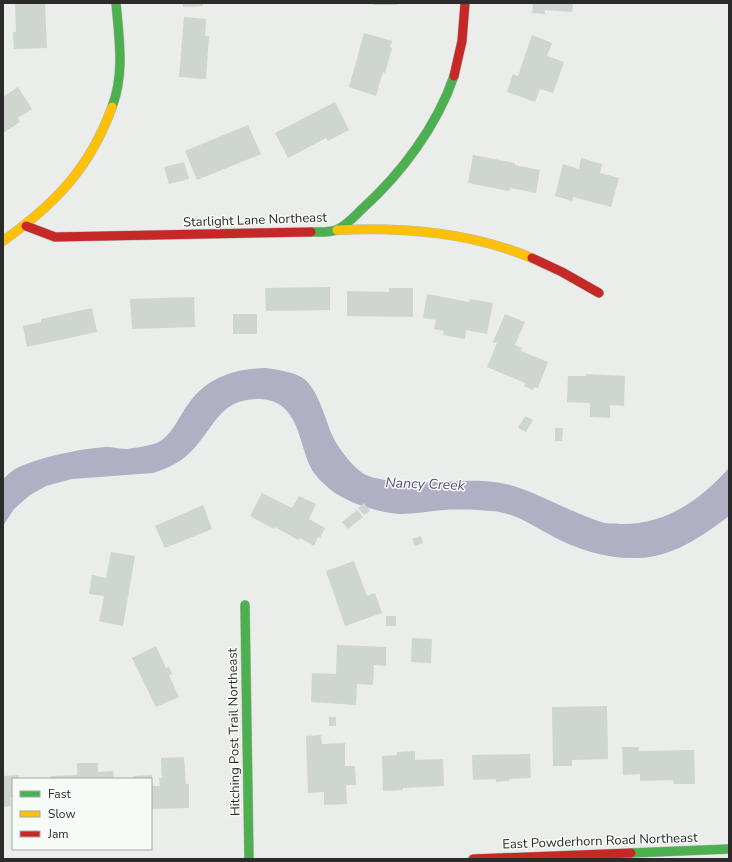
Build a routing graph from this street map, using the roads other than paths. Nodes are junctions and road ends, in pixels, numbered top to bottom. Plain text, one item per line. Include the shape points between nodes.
1 (116, 3) edge
2 (465, 3) edge
3 (26, 226) junction
4 (337, 230) junction
5 (3, 241) edge
6 (599, 293) dead end
7 (245, 605) dead end
8 (729, 849) edge
9 (249, 859) edge
10 (473, 859) edge

1 - 3 street via 121,49 119,78 113,106 103,133 81,171 55,201
2 - 4 street, Starlight Lane Northeast via 459,58 437,113 394,177
3 - 4 street, Starlight Lane Northeast via 55,237
3 - 5 street
4 - 6 street via 406,228 474,239 539,260
7 - 9 street, Hitching Post Trail Northeast
8 - 10 street, East Powderhorn Road Northeast

